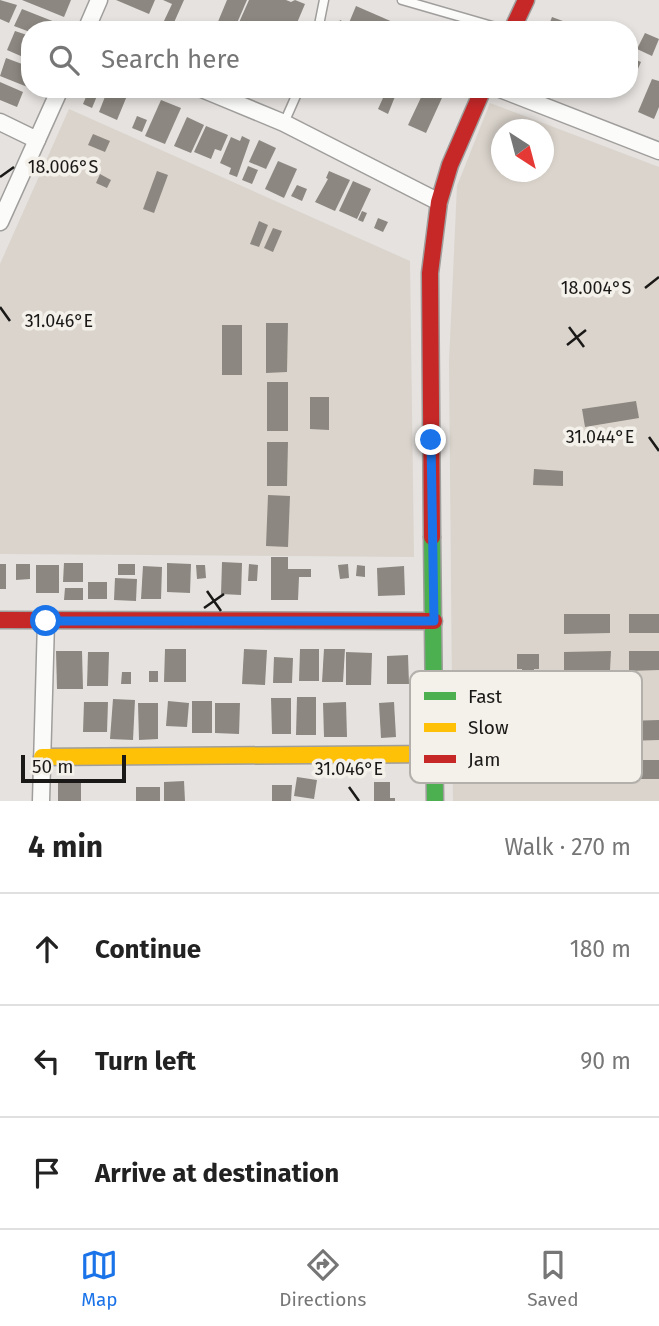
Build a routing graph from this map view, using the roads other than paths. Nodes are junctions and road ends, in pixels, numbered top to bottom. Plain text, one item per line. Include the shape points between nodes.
1 (99, 0) edge
2 (324, 0) edge
3 (402, 0) edge
4 (526, 0) edge
5 (90, 21) edge
6 (320, 21) edge
7 (475, 21) edge
8 (516, 21) edge
9 (56, 98) edge
10 (224, 98) edge
11 (295, 98) edge
12 (479, 98) edge
13 (523, 98) edge
14 (0, 122) edge
15 (284, 123) junction
16 (37, 140) junction
17 (659, 150) edge
18 (439, 202) junction
19 (0, 222) edge
20 (0, 620) edge
21 (46, 621) junction
22 (434, 621) junction
23 (434, 671) edge
24 (410, 754) edge
25 (42, 757) junction
26 (435, 783) edge
27 (41, 801) edge
28 (435, 801) edge

1 - 5 street
2 - 6 lane
3 - 7 lane
4 - 8 street
9 - 16 street
10 - 15 street
11 - 15 lane
12 - 18 street
13 - 17 street
14 - 16 street
15 - 18 street
16 - 19 street
18 - 22 street via 430,274
20 - 21 street
21 - 22 street
21 - 25 street
22 - 23 street
24 - 25 street
25 - 27 street
26 - 28 street

